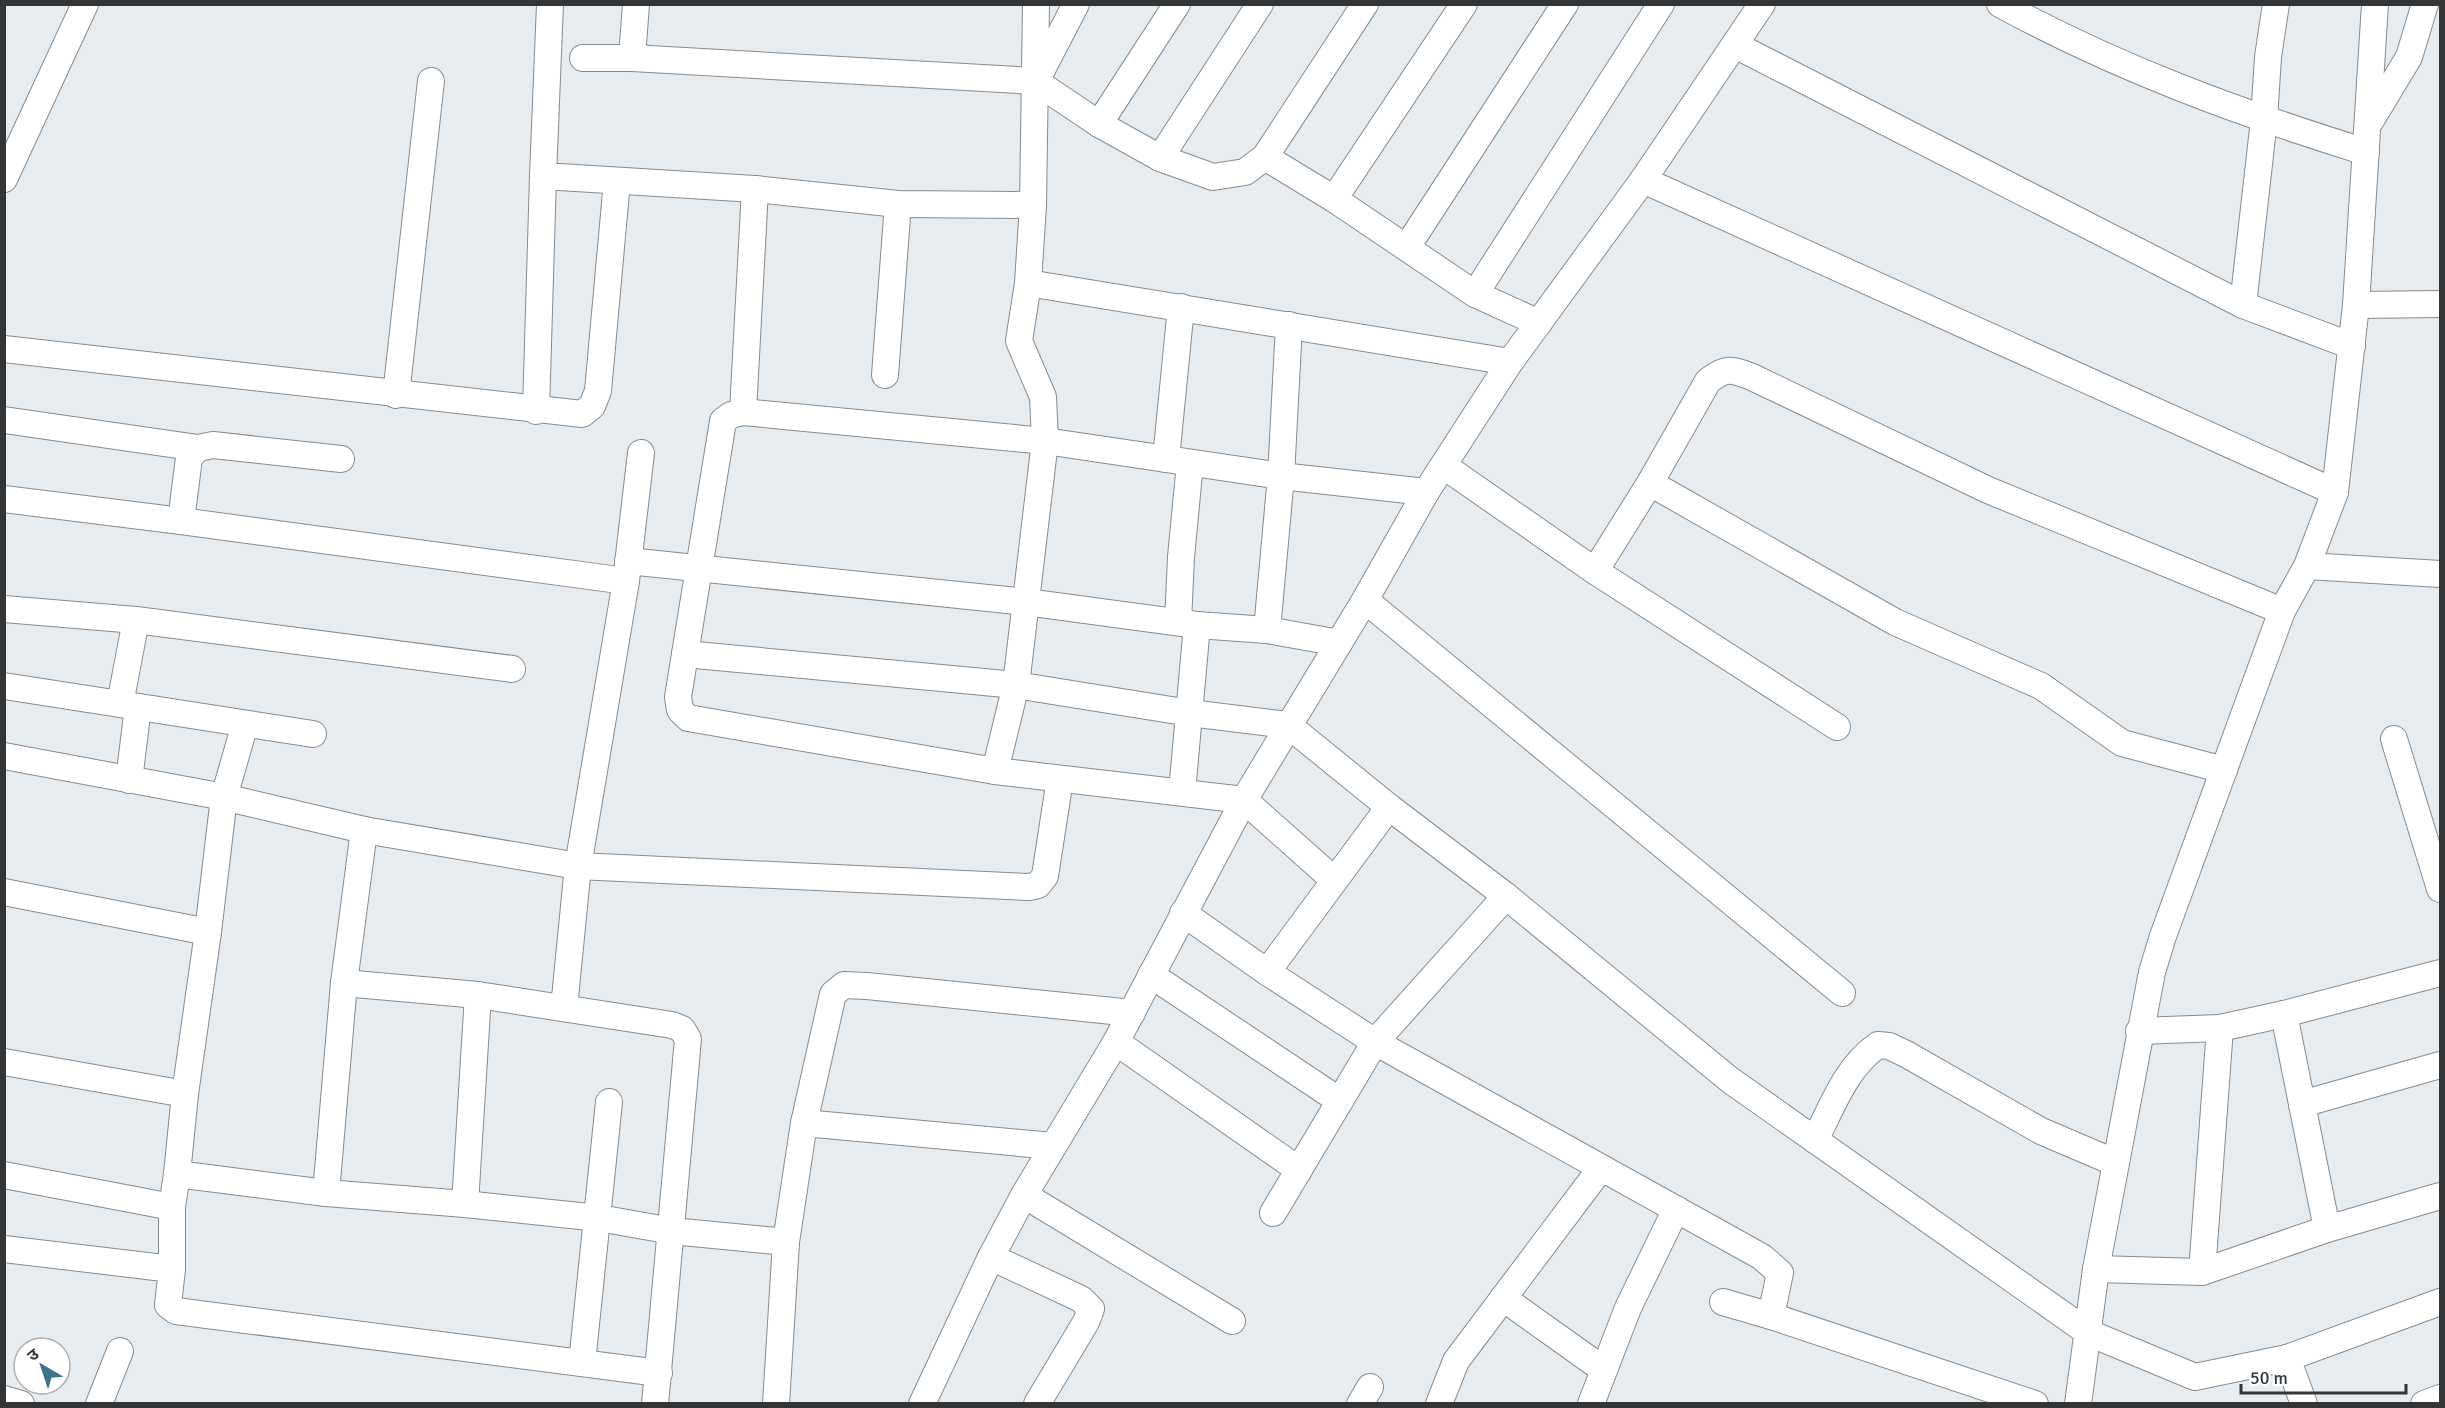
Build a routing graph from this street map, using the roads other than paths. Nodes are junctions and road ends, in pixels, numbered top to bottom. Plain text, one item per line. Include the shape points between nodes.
1 (85, 4) edge
2 (550, 4) edge
3 (636, 4) edge
4 (1036, 4) edge
5 (1076, 4) edge
6 (1177, 4) edge
7 (1260, 4) edge
8 (1365, 4) edge
9 (1464, 4) edge
10 (1565, 4) edge
11 (1661, 4) edge
12 (1762, 4) edge
13 (2000, 4) edge
14 (2277, 4) edge
15 (2374, 4) edge
16 (2426, 4) edge
17 (1736, 45) junction
18 (583, 58) dead end
19 (632, 58) junction
20 (431, 81) dead end
21 (1035, 81) junction
22 (2264, 120) junction
23 (1099, 124) junction
24 (2367, 140) junction
25 (1265, 157) junction
26 (1160, 158) junction
27 (543, 176) junction
28 (4, 179) edge
29 (1643, 180) junction
30 (617, 182) junction
31 (755, 189) junction
32 (1334, 199) junction
33 (898, 204) junction
34 (1033, 205) junction
35 (1407, 247) junction
36 (1028, 283) junction
37 (1475, 294) junction
38 (2440, 304) edge
39 (2243, 305) junction
40 (2356, 305) junction
41 (1181, 307) junction
42 (1539, 323) junction
43 (1289, 325) junction
44 (2352, 346) junction
45 (4, 349) edge
46 (1510, 362) junction
47 (885, 375) dead end
48 (396, 395) junction
49 (536, 411) junction
50 (743, 412) junction
51 (4, 420) edge
52 (1045, 441) junction
53 (198, 448) junction
54 (641, 453) dead end
55 (341, 459) dead end
56 (1178, 461) junction
57 (1444, 466) junction
58 (1281, 476) junction
59 (1650, 483) junction
60 (1425, 492) junction
61 (2335, 492) junction
62 (4, 499) edge
63 (182, 520) junction
64 (2307, 566) junction
65 (698, 568) junction
66 (627, 571) junction
67 (1595, 571) junction
68 (2440, 574) edge
69 (1365, 600) junction
70 (1026, 602) junction
71 (4, 609) edge
72 (2282, 611) junction
73 (136, 620) junction
74 (1188, 624) junction
75 (1268, 630) junction
76 (1339, 643) junction
77 (686, 654) junction
78 (512, 669) dead end
79 (1016, 685) junction
80 (4, 686) edge
81 (129, 705) junction
82 (1190, 713) junction
83 (245, 724) junction
84 (1288, 725) junction
85 (1837, 727) dead end
86 (313, 734) dead end
87 (2394, 739) dead end
88 (4, 756) edge
89 (2224, 770) junction
90 (995, 771) junction
91 (1060, 779) junction
92 (129, 780) junction
93 (1182, 792) junction
94 (224, 797) junction
95 (1245, 800) junction
96 (1389, 807) junction
97 (364, 830) junction
98 (579, 866) junction
99 (1334, 879) junction
100 (2440, 889) edge
101 (4, 892) edge
102 (1506, 896) junction
103 (1183, 913) junction
104 (208, 932) junction
105 (1267, 972) junction
106 (2440, 973) edge
107 (1151, 975) junction
108 (344, 983) junction
109 (1842, 993) dead end
110 (478, 995) junction
111 (564, 1008) junction
112 (1132, 1013) junction
113 (2284, 1014) junction
114 (2220, 1028) junction
115 (2139, 1031) junction
116 (1116, 1042) junction
117 (1375, 1042) junction
118 (4, 1062) edge
119 (2440, 1065) edge
120 (185, 1094) junction
121 (1340, 1101) junction
122 (609, 1102) dead end
123 (2302, 1104) junction
124 (804, 1123) junction
125 (1815, 1140) junction
126 (1053, 1146) junction
127 (2116, 1163) junction
128 (1601, 1168) junction
129 (1299, 1170) junction
130 (177, 1174) junction
131 (4, 1175) edge
132 (326, 1193) junction
133 (1024, 1195) junction
134 (2440, 1196) edge
135 (465, 1204) junction
136 (172, 1207) junction
137 (1676, 1209) junction
138 (1273, 1213) dead end
139 (599, 1218) junction
140 (2327, 1229) junction
141 (672, 1231) junction
142 (786, 1242) junction
143 (4, 1249) edge
144 (991, 1257) junction
145 (172, 1269) junction
146 (2096, 1269) junction
147 (2202, 1272) junction
148 (1503, 1298) junction
149 (1723, 1302) dead end
150 (2440, 1305) edge
151 (1771, 1316) junction
152 (1232, 1321) dead end
153 (2089, 1333) junction
154 (120, 1352) dead end
155 (2287, 1358) junction
156 (582, 1364) junction
157 (1604, 1370) junction
158 (658, 1372) junction
159 (2440, 1398) edge
160 (4, 1399) edge
161 (21, 1404) edge
162 (99, 1404) edge
163 (655, 1404) edge
164 (776, 1404) edge
165 (921, 1404) edge
166 (1037, 1404) edge
167 (1439, 1404) edge
168 (1591, 1404) edge
169 (2035, 1404) edge
170 (2078, 1404) edge
171 (2304, 1404) edge
172 (2424, 1404) edge

1 - 28 street
2 - 27 street
3 - 19 street
4 - 21 street
5 - 21 street
6 - 23 street
7 - 26 street
8 - 25 street
9 - 32 street
10 - 35 street
11 - 37 street
12 - 17 street
13 - 22 street via 2100,56
14 - 22 street via 2268,57
15 - 24 street
16 - 24 street via 2409,57
17 - 29 street
17 - 39 street
18 - 19 street
19 - 21 street
20 - 48 street
21 - 23 street
21 - 34 street
22 - 24 street
22 - 39 street
23 - 26 street
24 - 40 street
25 - 26 street via 1245,172 1213,177
25 - 32 street
27 - 30 street
27 - 49 street
29 - 42 street
29 - 61 street
30 - 31 street
30 - 49 street via 598,391 592,406 582,414
31 - 33 street
31 - 50 street
32 - 35 street
33 - 34 street
33 - 47 street
34 - 36 street
35 - 37 street
36 - 41 street
36 - 52 street via 1019,341 1043,397
37 - 42 street
38 - 40 street
39 - 44 street
40 - 44 street
41 - 43 street
41 - 56 street
42 - 46 street
43 - 46 street
43 - 58 street
44 - 61 street
45 - 48 street
46 - 57 street
48 - 49 street
50 - 52 street
50 - 65 street via 723,421
51 - 53 street
52 - 56 street
52 - 70 street
53 - 55 street via 213,445
53 - 63 street via 189,458
54 - 66 street
56 - 58 street
56 - 74 street
57 - 60 street
57 - 67 street
58 - 60 street
58 - 75 street
59 - 67 street
59 - 72 street via 1708,381 1731,369 1988,490
59 - 89 street via 1895,622 2041,686 2122,743
60 - 69 street
61 - 64 street
62 - 63 street
63 - 66 street
64 - 68 street
64 - 72 street
65 - 66 street
65 - 70 street
65 - 77 street
66 - 98 street
67 - 85 street
69 - 76 street
69 - 109 street
70 - 74 street
70 - 79 street
71 - 73 street
72 - 89 street
73 - 78 street
73 - 81 street
74 - 75 street
74 - 82 street
75 - 76 street
76 - 84 street
77 - 79 street
77 - 90 street via 678,697 680,710 688,718
79 - 82 street
79 - 90 street
80 - 81 street
81 - 83 street
81 - 92 street
82 - 84 street
82 - 93 street
83 - 86 street
83 - 94 street
84 - 95 street
84 - 96 street
87 - 100 street
88 - 92 street
89 - 115 street via 2163,936
90 - 91 street
91 - 93 street
91 - 98 street via 1045,876 1038,885 1029,887
92 - 94 street
93 - 95 street
94 - 97 street
94 - 104 street
95 - 99 street
95 - 103 street
96 - 99 street
96 - 102 street
97 - 98 street
97 - 108 street
98 - 111 street
99 - 105 street
101 - 104 street
102 - 117 street
102 - 125 street via 1730,1080
103 - 105 street
103 - 107 street
104 - 120 street
105 - 117 street
106 - 113 street
107 - 112 street
107 - 121 street
108 - 110 street
108 - 132 street
110 - 111 street
110 - 135 street
111 - 141 street via 672,1025 682,1029 688,1039
112 - 116 street
112 - 124 street via 844,985 833,994
113 - 114 street
113 - 123 street
114 - 115 street
114 - 147 street
115 - 127 street
116 - 126 street
116 - 129 street
117 - 121 street
117 - 128 street
118 - 120 street
119 - 123 street
120 - 130 street
121 - 129 street
122 - 139 street
123 - 140 street
124 - 126 street
124 - 142 street
125 - 127 street via 1846,1078 1878,1045 1906,1054 2042,1131
125 - 153 street
126 - 133 street
127 - 146 street
128 - 137 street
128 - 148 street
129 - 138 street
130 - 132 street
130 - 136 street
131 - 136 street
132 - 135 street
133 - 144 street
133 - 152 street
134 - 140 street
135 - 139 street
136 - 145 street
137 - 151 street via 1762,1257 1780,1273
137 - 157 street via 1628,1308
139 - 141 street
139 - 156 street
140 - 147 street
141 - 142 street
141 - 158 street
142 - 164 street
143 - 145 street
144 - 165 street
144 - 166 street via 1081,1299 1091,1309
145 - 156 street via 168,1305 176,1311
146 - 147 street
146 - 153 street
148 - 157 street
148 - 167 street via 1456,1361
149 - 151 street
150 - 155 street
151 - 169 street
153 - 155 street via 2195,1377
153 - 170 street
154 - 162 street
155 - 171 street
156 - 158 street
157 - 168 street
158 - 163 street
159 - 172 street
160 - 161 street

